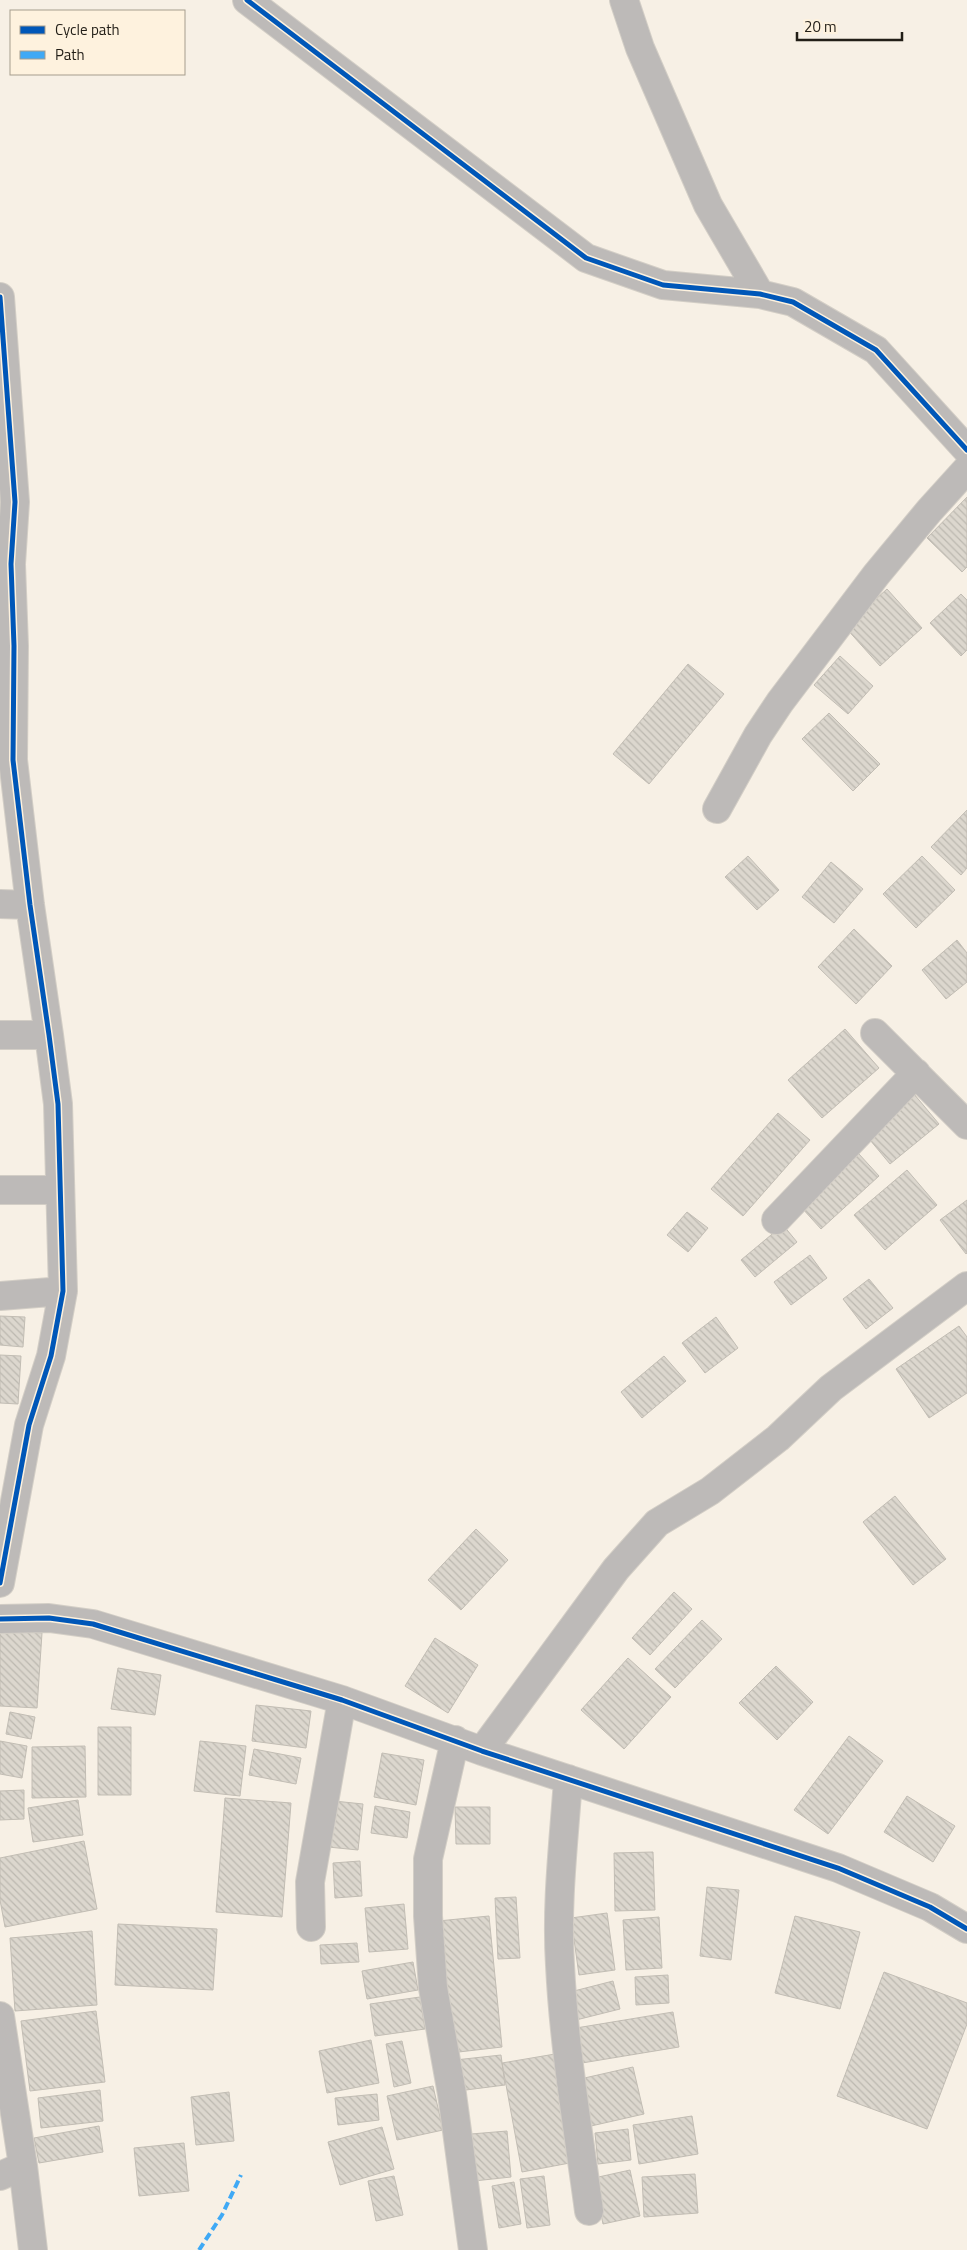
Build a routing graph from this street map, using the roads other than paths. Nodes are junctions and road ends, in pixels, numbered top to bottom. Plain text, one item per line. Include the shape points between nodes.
1 (247, 0) edge
2 (624, 0) edge
3 (760, 294) junction
4 (0, 297) edge
5 (2, 367) edge
6 (967, 450) edge
7 (967, 469) edge
8 (7, 501) edge
9 (7, 646) edge
10 (6, 759) edge
11 (717, 809) dead end
12 (0, 904) edge
13 (30, 904) junction
14 (875, 1033) dead end
15 (0, 1035) edge
16 (50, 1035) junction
17 (916, 1073) junction
18 (967, 1125) edge
19 (0, 1190) edge
20 (60, 1190) junction
21 (776, 1220) dead end
22 (967, 1286) edge
23 (63, 1291) junction
24 (0, 1296) edge
25 (0, 1583) edge
26 (0, 1619) edge
27 (342, 1700) junction
28 (455, 1740) junction
29 (482, 1750) junction
30 (568, 1779) junction
31 (311, 1927) dead end
32 (967, 1929) edge
33 (0, 2016) edge
34 (4, 2080) edge
35 (11, 2171) edge
36 (589, 2210) dead end
37 (33, 2250) edge
38 (473, 2250) edge

1 - 3 street via 586,258 663,285
2 - 3 street via 640,48 708,205
3 - 6 street via 793,302 876,350
4 - 5 street
5 - 8 street
7 - 11 street via 876,575 780,702
8 - 9 street via 11,564
9 - 10 street
10 - 13 street
12 - 13 street
13 - 16 street
14 - 17 street
15 - 16 street
16 - 20 street via 58,1104
17 - 18 street
17 - 21 street
19 - 20 street
20 - 23 street
22 - 29 street via 831,1388 778,1438 710,1490 657,1523 616,1569
23 - 24 street
23 - 25 street via 52,1356 29,1425
26 - 27 street via 49,1618 93,1624
27 - 28 street
27 - 31 street via 310,1882
28 - 29 street
28 - 38 street via 428,1859 428,1916 433,1988 452,2094
29 - 30 street
30 - 32 street via 838,1868 930,1907
30 - 36 street via 560,1964 569,2062
33 - 34 street
34 - 35 street
35 - 37 street

